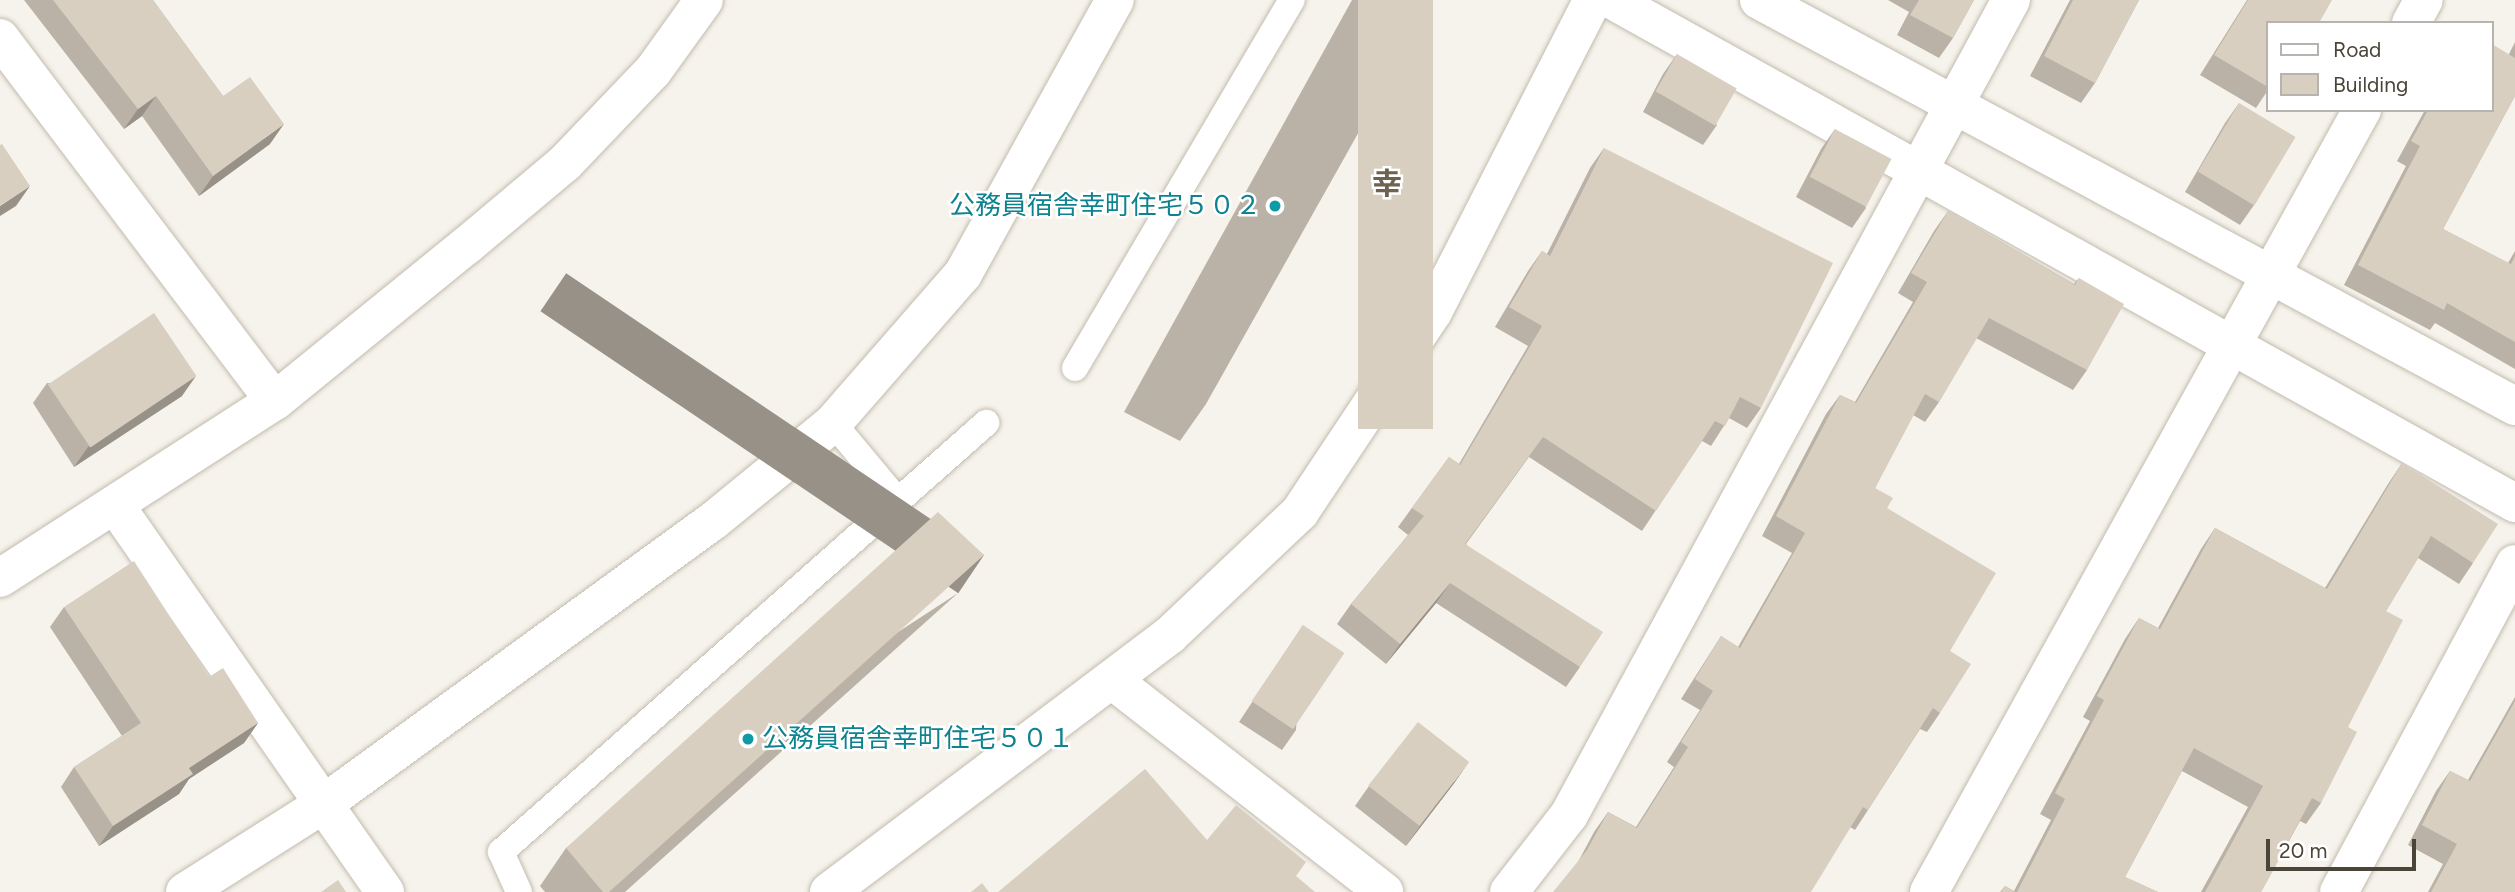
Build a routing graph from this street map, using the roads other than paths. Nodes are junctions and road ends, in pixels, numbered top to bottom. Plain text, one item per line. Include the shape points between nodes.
1 (704, 0) edge
2 (1115, 0) edge
3 (1292, 0) edge
4 (1593, 0) edge
5 (1612, 0) edge
6 (1759, 0) edge
7 (2011, 0) edge
8 (2424, 0) edge
9 (2413, 21) edge
10 (0, 38) edge
11 (1955, 106) junction
12 (2361, 112) edge
13 (1921, 170) junction
14 (2269, 276) junction
15 (2228, 348) junction
16 (1075, 368) dead end
17 (275, 401) junction
18 (2515, 405) edge
19 (833, 423) junction
20 (986, 423) dead end
21 (898, 501) junction
22 (2515, 503) edge
23 (115, 505) junction
24 (2515, 564) edge
25 (0, 578) edge
26 (1112, 680) junction
27 (322, 805) junction
28 (185, 892) edge
29 (385, 892) edge
30 (519, 892) edge
31 (829, 892) edge
32 (1384, 892) edge
33 (1509, 892) edge
34 (1929, 892) edge
35 (2339, 892) edge

1 - 17 street via 653,71 565,163
2 - 19 street via 963,274
3 - 16 lane
4 - 26 street via 1433,312 1369,417 1300,512 1170,635
5 - 13 street
6 - 11 street
7 - 11 street
8 - 9 street
10 - 17 street
11 - 13 street
11 - 14 street
12 - 14 street
13 - 15 street
13 - 33 street via 1569,815
14 - 15 street
14 - 18 street
15 - 22 street
15 - 34 street
17 - 23 street
19 - 21 lane
19 - 27 street via 713,521
20 - 21 lane
21 - 30 lane via 501,852
23 - 25 street
23 - 27 street
24 - 35 street
26 - 31 street
26 - 32 street
27 - 28 street
27 - 29 street

